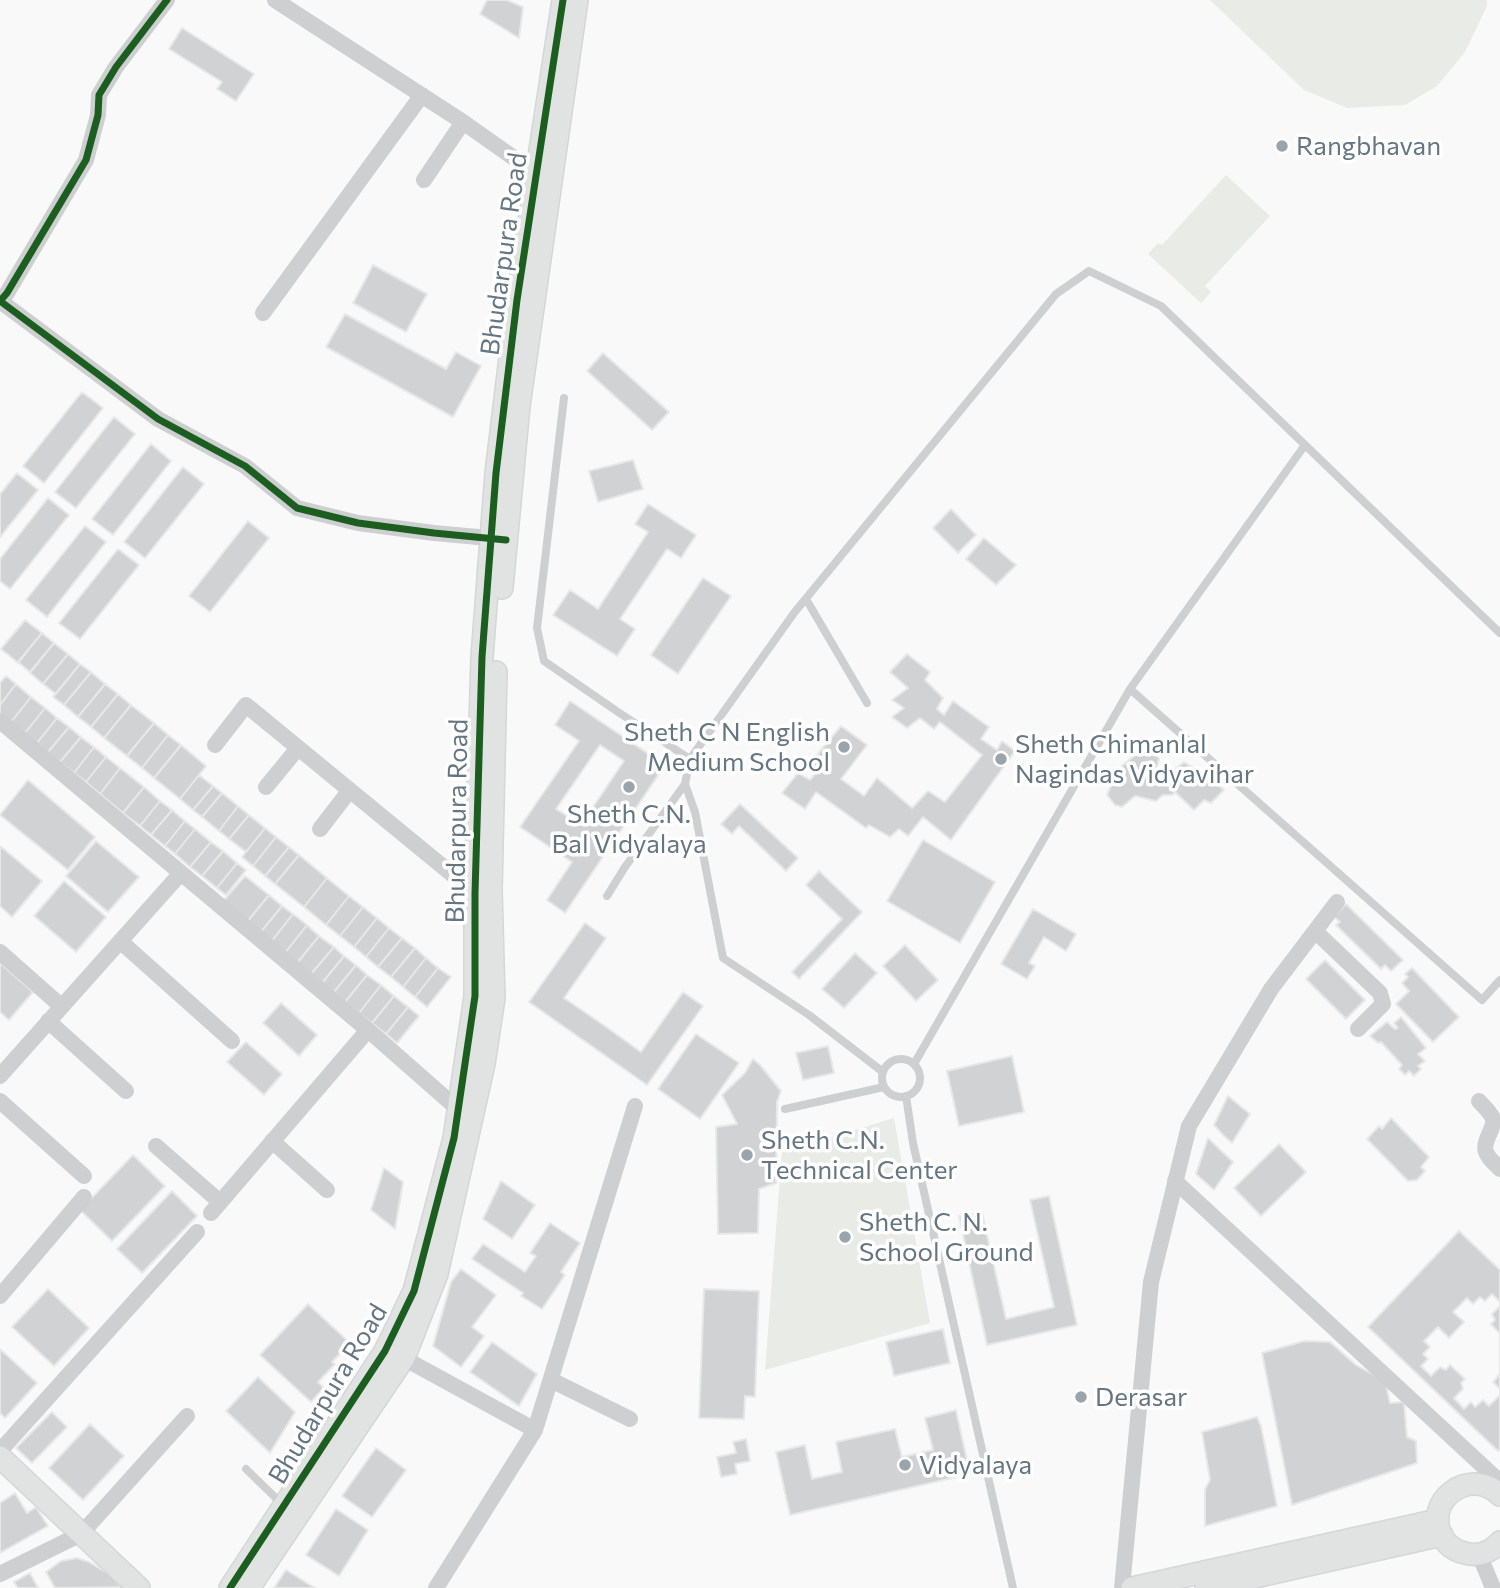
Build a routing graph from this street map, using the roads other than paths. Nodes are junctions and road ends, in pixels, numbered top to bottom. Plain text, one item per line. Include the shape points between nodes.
1 (167, 0) edge
2 (275, 0) edge
3 (563, 0) edge
4 (577, 0) edge
5 (422, 95) junction
6 (463, 122) junction
7 (543, 179) junction
8 (424, 180) dead end
9 (262, 313) dead end
10 (564, 398) dead end
11 (1305, 445) junction
12 (499, 539) junction
13 (806, 599) junction
14 (1500, 633) edge
15 (1130, 689) junction
16 (867, 703) dead end
17 (0, 721) edge
18 (215, 745) dead end
19 (298, 748) junction
20 (690, 759) junction
21 (685, 783) junction
22 (266, 787) dead end
23 (350, 790) junction
24 (320, 829) dead end
25 (181, 873) junction
26 (483, 895) junction
27 (607, 896) dead end
28 (1336, 902) dead end
29 (1315, 931) junction
30 (120, 941) junction
31 (0, 952) edge
32 (1500, 980) edge
33 (61, 1006) junction
34 (48, 1021) junction
35 (1358, 1029) dead end
36 (368, 1030) junction
37 (232, 1041) dead end
38 (914, 1064) junction
39 (883, 1072) junction
40 (0, 1076) edge
41 (884, 1087) junction
42 (126, 1091) dead end
43 (906, 1096) junction
44 (0, 1101) edge
45 (1479, 1101) dead end
46 (635, 1106) dead end
47 (785, 1109) dead end
48 (466, 1114) junction
49 (272, 1141) junction
50 (156, 1146) dead end
51 (1500, 1169) edge
52 (84, 1176) dead end
53 (1175, 1181) junction
54 (327, 1190) dead end
55 (84, 1197) dead end
56 (197, 1232) dead end
57 (0, 1296) edge
58 (395, 1353) junction
59 (551, 1380) junction
60 (187, 1416) dead end
61 (630, 1419) dead end
62 (535, 1430) junction
63 (0, 1451) edge
64 (0, 1457) edge
65 (246, 1469) dead end
66 (1497, 1486) edge
67 (284, 1506) junction
68 (1440, 1528) junction
69 (81, 1534) junction
70 (1500, 1542) edge
71 (1479, 1555) junction
72 (0, 1574) edge
73 (1239, 1584) edge
74 (139, 1588) edge
75 (230, 1588) edge
76 (249, 1588) edge
77 (436, 1588) edge
78 (1013, 1588) edge
79 (1122, 1588) edge
80 (1132, 1588) edge
81 (1206, 1588) edge
82 (1493, 1588) edge

1 - 12 street via 99,95 86,160 0,301 158,419 245,466 297,508 358,523
2 - 5 street
3 - 7 street, Bhudarpura Road
4 - 7 street, Bhudarpura Road
5 - 6 street
5 - 9 street
6 - 7 street
6 - 8 street
7 - 12 street, Bhudarpura Road via 517,300 496,473
10 - 20 lane via 537,628 544,661
11 - 13 lane via 1161,306 1089,271 1056,295
11 - 14 lane
11 - 15 lane
12 - 26 street, Bhudarpura Road via 482,657 487,732
13 - 16 lane
13 - 20 lane
15 - 32 lane via 1482,1000
15 - 38 lane
17 - 25 street
18 - 19 street via 246,705
19 - 22 street
19 - 23 street
20 - 21 lane
21 - 27 lane
21 - 39 lane via 695,812 723,958
23 - 24 street
23 - 26 street
25 - 30 street
25 - 36 street
26 - 48 street, Bhudarpura Road
28 - 29 street
29 - 35 street via 1380,993 1383,1004
29 - 53 street via 1271,989 1189,1126
30 - 33 street
30 - 37 street
31 - 33 street
33 - 34 street
34 - 40 street
34 - 42 street
36 - 48 street
36 - 49 street
38 - 39 lane via 900,1059
38 - 43 lane via 919,1084
39 - 41 lane
41 - 43 lane via 895,1096
41 - 47 lane
43 - 78 lane
44 - 52 street
45 - 51 street via 1494,1121 1484,1149
46 - 59 street
48 - 58 street, Bhudarpura Road via 454,1138
49 - 50 street via 215,1207
49 - 54 street
53 - 66 street
53 - 79 street via 1151,1282
55 - 57 street
56 - 63 street
58 - 62 street
58 - 67 street, Bhudarpura Road
58 - 76 street, Bhudarpura Road
59 - 61 street
59 - 62 street
60 - 69 street
62 - 77 street
64 - 69 street
65 - 67 lane
66 - 68 street via 1478,1483 1454,1489 1440,1508
67 - 75 street, Bhudarpura Road
68 - 71 street via 1457,1551
68 - 73 street
68 - 80 street
69 - 72 street
69 - 74 street
70 - 71 street
71 - 82 street
73 - 81 street

